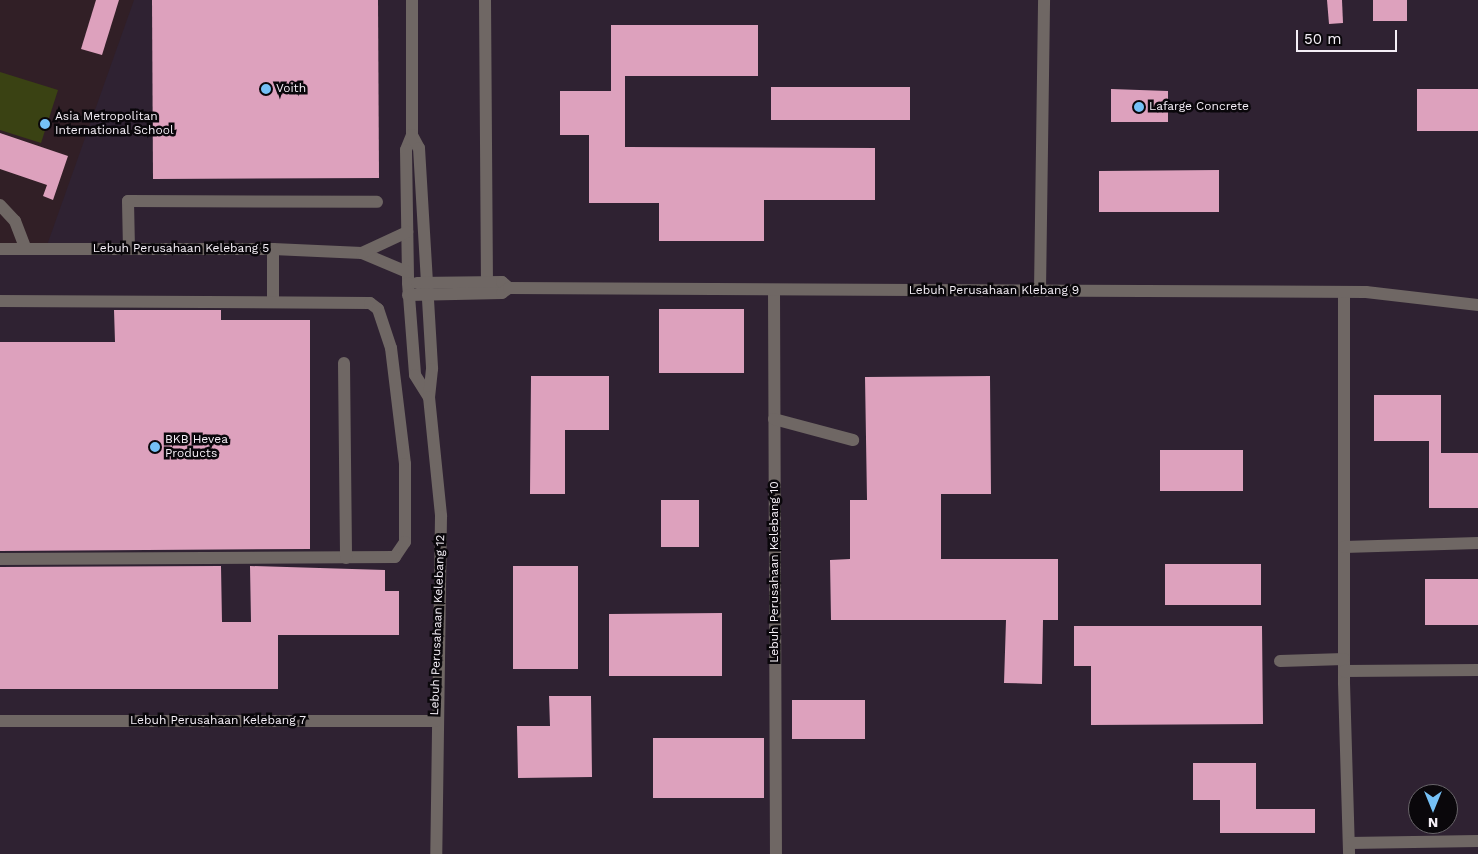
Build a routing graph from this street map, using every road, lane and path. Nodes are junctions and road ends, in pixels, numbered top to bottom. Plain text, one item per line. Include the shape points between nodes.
1 (412, 0) edge
2 (485, 0) edge
3 (1044, 0) edge
4 (412, 135) junction
5 (377, 202) dead end
6 (0, 204) edge
7 (407, 232) junction
8 (0, 249) edge
9 (26, 249) junction
10 (129, 249) junction
11 (273, 249) junction
12 (362, 253) junction
13 (487, 282) junction
14 (408, 284) junction
15 (509, 288) junction
16 (425, 289) junction
17 (774, 290) junction
18 (1040, 291) junction
19 (1344, 292) junction
20 (0, 301) edge
21 (273, 302) junction
22 (1478, 305) edge
23 (344, 362) dead end
24 (428, 397) junction
25 (774, 419) junction
26 (853, 440) dead end
27 (1478, 543) edge
28 (1344, 547) junction
29 (346, 558) junction
30 (0, 559) edge
31 (1280, 661) dead end
32 (1344, 665) junction
33 (1478, 670) edge
34 (0, 721) edge
35 (436, 721) junction
36 (1478, 841) edge
37 (1348, 849) edge
38 (436, 854) edge
39 (776, 854) edge

1 - 4 street, Lebuh Perusahaan Kelebang 12
2 - 13 street
3 - 18 street
4 - 7 street, Lebuh Perusahaan Kelebang 12 via 406,150
4 - 16 street, Lebuh Perusahaan Kelebang 12 via 419,148
5 - 10 street via 128,201
6 - 9 street via 15,221
7 - 12 street, Lebuh Perusahaan Kelebang 5
7 - 14 street, Lebuh Perusahaan Kelebang 12
8 - 9 street, Lebuh Perusahaan Kelebang 5
9 - 10 street, Lebuh Perusahaan Kelebang 5
10 - 11 street, Lebuh Perusahaan Kelebang 5
11 - 12 street, Lebuh Perusahaan Kelebang 5
11 - 21 street
12 - 14 street, Lebuh Perusahaan Kelebang 5
13 - 15 street, Lebuh Perusahaan Klebang 9 via 502,282
13 - 16 street, Lebuh Perusahaan Klebang 9
14 - 16 street, Lebuh Perusahaan Klebang 9
14 - 24 street, Lebuh Perusahaan Kelebang 12 via 415,375
15 - 16 street, Lebuh Perusahaan Klebang 9 via 502,293
15 - 17 street, Lebuh Perusahaan Klebang 9
16 - 24 street, Lebuh Perusahaan Kelebang 12 via 432,370
17 - 18 street, Lebuh Perusahaan Klebang 9
17 - 25 street, Lebuh Perusahaan Kelebang 10
18 - 19 street, Lebuh Perusahaan Klebang 9
19 - 22 street, Lebuh Perusahaan Klebang 9 via 1392,293
19 - 28 street
20 - 21 street
21 - 29 street via 370,303 378,309 391,348 405,464 403,548 389,558
23 - 29 street
24 - 35 street, Lebuh Perusahaan Kelebang 12 via 441,516
25 - 26 street
25 - 39 street, Lebuh Perusahaan Kelebang 10
27 - 28 street
28 - 32 street
29 - 30 street
31 - 32 street
32 - 33 street
32 - 37 street
34 - 35 street, Lebuh Perusahaan Kelebang 7
35 - 38 street, Lebuh Perusahaan Kelebang 12
36 - 37 street

